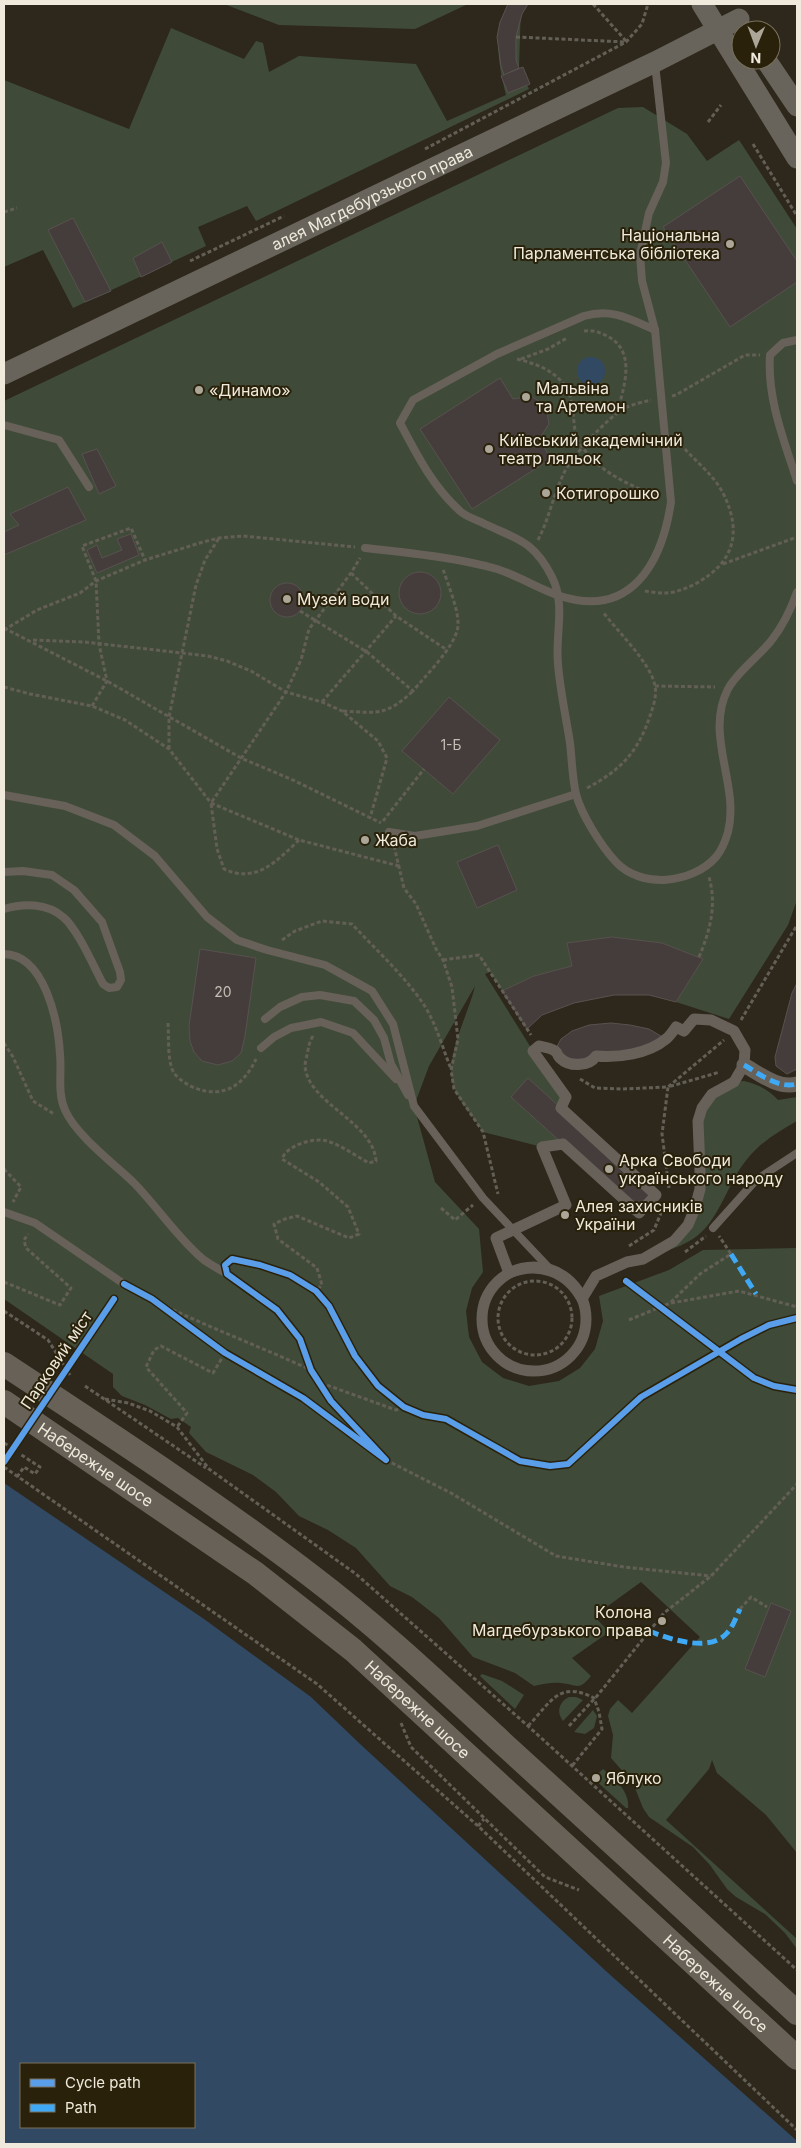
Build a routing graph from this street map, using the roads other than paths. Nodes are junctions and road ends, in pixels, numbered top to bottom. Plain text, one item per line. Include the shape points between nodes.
1 (702, 4) edge
2 (738, 18) edge
3 (719, 30) junction
4 (654, 62) junction
5 (773, 70) edge
6 (797, 106) edge
7 (797, 158) edge
8 (655, 330) junction
9 (797, 340) edge
10 (4, 374) edge
11 (4, 425) edge
12 (797, 481) edge
13 (89, 487) dead end
14 (365, 548) road end
15 (797, 592) edge
16 (560, 596) junction
17 (576, 794) junction
18 (4, 795) edge
19 (16, 796) junction
20 (4, 800) edge
21 (389, 832) road end
22 (4, 872) edge
23 (4, 909) edge
24 (4, 954) edge
25 (265, 1019) dead end
26 (261, 1048) road end
27 (744, 1065) junction
28 (797, 1084) edge
29 (407, 1089) junction
30 (797, 1152) edge
31 (5, 1212) edge
32 (713, 1228) road end
33 (513, 1230) junction
34 (551, 1270) junction
35 (227, 1274) dead end
36 (569, 1281) junction
37 (124, 1284) road end
38 (4, 1364) edge
39 (4, 1402) edge
40 (797, 2013) edge
41 (797, 2058) edge

1 - 3 main road
2 - 3 main road, алея Магдебурзького права
3 - 4 main road, алея Магдебурзького права
3 - 7 main road
4 - 8 lane via 666,163 663,182 649,213 640,255 642,281
4 - 10 main road, алея Магдебурзького права
5 - 6 main road
8 - 16 lane via 671,502 659,549 631,590 595,602
8 - 16 lane via 609,312 584,316 497,354 413,400 400,423 425,470 461,513 534,548
9 - 12 lane via 783,343 770,355 768,376 772,400
11 - 13 lane via 59,440
14 - 16 lane via 440,557 498,570
15 - 17 lane via 790,612 773,639 728,688 722,705 721,750 731,811 728,832 718,855 706,867 671,880 651,880 624,870 589,823
16 - 17 lane via 558,664
17 - 21 lane via 477,826 415,836
18 - 19 lane
19 - 20 lane
19 - 29 lane via 64,806 114,825 155,856 208,917 238,940 325,965 372,990 393,1024
22 - 23 lane via 52,875 74,890 102,922 120,972 121,980 117,987 103,984 64,917 40,905 16,905
24 - 35 lane via 26,961 41,978 54,1018 65,1111 204,1259
25 - 29 lane via 280,1007 302,997 320,995 354,1001 374,1020 384,1038 391,1064
26 - 29 lane via 291,1028 321,1022 353,1033
27 - 28 street via 774,1082
27 - 33 street via 745,1050 734,1031 711,1020 694,1019 684,1031 676,1027 666,1040 649,1048 612,1057 596,1056 590,1063 580,1065 564,1060 555,1050 539,1046 533,1051 566,1098 560,1108 656,1195 639,1213 563,1144 542,1146 566,1205
27 - 36 street via 734,1082 712,1094 702,1108 698,1121 700,1189 688,1224 674,1241 644,1259 627,1262 596,1276 582,1299
29 - 33 lane via 414,1106 483,1197
30 - 32 lane via 756,1180
31 - 37 lane via 36,1223
33 - 34 lane
33 - 34 street via 496,1238 509,1273 526,1268
34 - 36 street
34 - 36 street via 526,1268 509,1274 486,1298 483,1332 490,1348 502,1360 517,1368 534,1371 566,1360 577,1348 584,1332 586,1315 582,1299
38 - 40 main road, Набережне шосе via 245,1528 347,1604 483,1724
39 - 41 main road, Набережне шосе via 255,1573 340,1639

